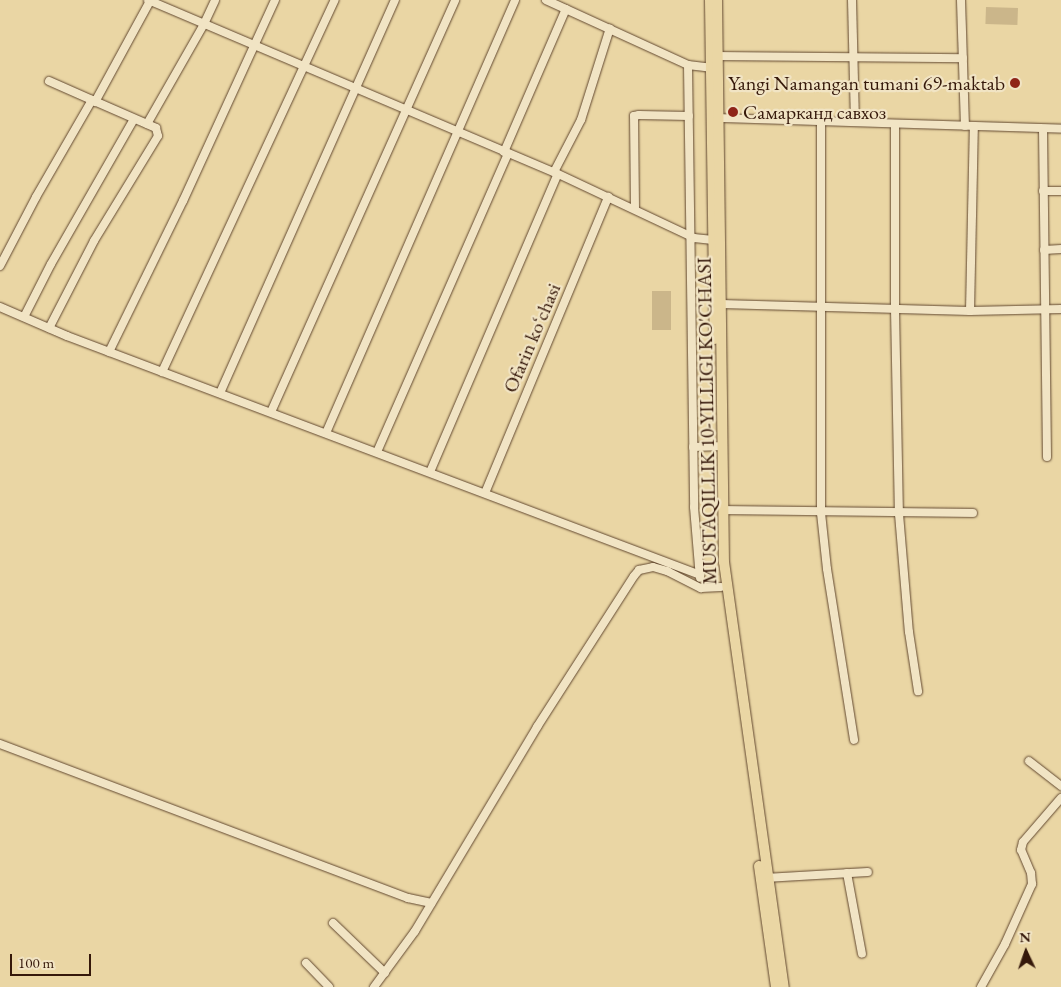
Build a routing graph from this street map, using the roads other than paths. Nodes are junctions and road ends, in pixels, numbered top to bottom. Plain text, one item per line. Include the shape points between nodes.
1 (149, 0) edge
2 (215, 0) edge
3 (275, 0) edge
4 (335, 0) edge
5 (395, 0) edge
6 (455, 0) edge
7 (515, 0) edge
8 (546, 0) edge
9 (710, 0) edge
10 (717, 0) edge
11 (852, 0) edge
12 (961, 0) edge
13 (160, 2) edge
14 (566, 9) junction
15 (204, 24) junction
16 (610, 28) junction
17 (255, 45) junction
18 (718, 56) junction
19 (853, 57) junction
20 (962, 58) junction
21 (688, 65) junction
22 (306, 66) junction
23 (711, 68) junction
24 (49, 81) dead end
25 (356, 88) junction
26 (94, 101) junction
27 (406, 109) junction
28 (689, 116) junction
29 (719, 118) junction
30 (134, 119) junction
31 (821, 121) junction
32 (855, 122) junction
33 (147, 124) junction
34 (895, 124) junction
35 (965, 126) junction
36 (974, 126) junction
37 (1043, 129) junction
38 (1061, 129) edge
39 (457, 132) junction
40 (506, 153) junction
41 (556, 174) junction
42 (1043, 191) junction
43 (1061, 191) edge
44 (608, 197) junction
45 (634, 210) junction
46 (692, 237) junction
47 (710, 239) junction
48 (1044, 250) junction
49 (1061, 250) edge
50 (0, 266) edge
51 (722, 304) junction
52 (0, 307) edge
53 (822, 307) junction
54 (895, 309) junction
55 (1061, 309) edge
56 (1046, 310) junction
57 (970, 311) junction
58 (24, 317) junction
59 (49, 328) junction
60 (109, 352) junction
61 (162, 372) junction
62 (220, 393) junction
63 (271, 412) junction
64 (326, 433) junction
65 (693, 447) junction
66 (714, 447) junction
67 (377, 452) junction
68 (1047, 457) dead end
69 (430, 472) junction
70 (485, 493) junction
71 (724, 510) junction
72 (821, 513) junction
73 (973, 513) dead end
74 (899, 514) junction
75 (700, 575) junction
76 (721, 587) junction
77 (701, 588) junction
78 (918, 691) dead end
79 (854, 740) dead end
80 (0, 744) edge
81 (1029, 761) dead end
82 (1061, 786) edge
83 (1061, 798) edge
84 (868, 872) dead end
85 (847, 873) junction
86 (764, 878) junction
87 (431, 903) junction
88 (333, 923) dead end
89 (862, 954) dead end
90 (306, 963) dead end
91 (386, 973) junction
92 (377, 986) edge
93 (330, 987) edge
94 (776, 987) edge
95 (784, 987) edge
96 (981, 987) edge

1 - 13 street
1 - 26 street
2 - 15 street
3 - 17 street
4 - 22 street
5 - 25 street
6 - 27 street
7 - 39 street
8 - 14 street
9 - 23 main road, MUSTAQILLIK 10-YILLIGI KO'CHASI
10 - 18 main road, MUSTAQILLIK 10-YILLIGI KO'CHASI
11 - 19 street
12 - 20 street
13 - 15 street
14 - 16 street
14 - 40 street
15 - 17 street
15 - 33 street
16 - 21 street
16 - 41 street via 581,120
17 - 22 street
17 - 60 street
18 - 19 street
18 - 29 main road, MUSTAQILLIK 10-YILLIGI KO'CHASI
19 - 20 street
19 - 32 street
20 - 35 street
21 - 23 street
21 - 28 street
22 - 25 street
22 - 61 street
23 - 47 main road, MUSTAQILLIK 10-YILLIGI KO'CHASI
24 - 26 street
25 - 27 street
25 - 62 street
26 - 30 street
26 - 50 street via 36,197
27 - 39 street
27 - 63 street
28 - 45 street via 634,116
28 - 46 street
29 - 31 street
29 - 51 main road, MUSTAQILLIK 10-YILLIGI KO'CHASI
30 - 33 street
30 - 58 street
31 - 32 street
31 - 53 street
32 - 34 street
33 - 59 street via 156,128 158,136 94,241
34 - 35 street
34 - 54 street
35 - 36 street
36 - 37 street
36 - 57 street
37 - 38 street
37 - 42 street
39 - 40 street
39 - 64 street
40 - 41 street
40 - 67 street
41 - 44 street
41 - 69 street
42 - 43 street
42 - 48 street
44 - 45 street
44 - 70 street, Ofarin koʻchasi
45 - 46 street
46 - 47 street
46 - 65 street
47 - 66 main road, MUSTAQILLIK 10-YILLIGI KO'CHASI
48 - 49 street
48 - 56 street
51 - 53 street
51 - 71 main road, MUSTAQILLIK 10-YILLIGI KO'CHASI
52 - 58 street
53 - 54 street
53 - 72 street
54 - 57 street
54 - 74 street
55 - 56 street
56 - 57 street
56 - 68 street
58 - 59 street
59 - 60 street
60 - 61 street
61 - 62 street
62 - 63 street
63 - 64 street
64 - 67 street
65 - 66 street
65 - 75 street
66 - 76 main road, MUSTAQILLIK 10-YILLIGI KO'CHASI
67 - 69 street
69 - 70 street
70 - 75 street
71 - 72 street
71 - 86 main road, MUSTAQILLIK 10-YILLIGI KO'CHASI via 725,570
72 - 74 street
72 - 79 street
73 - 74 street
74 - 78 street via 909,632
75 - 77 street
76 - 77 street
76 - 86 main road, MUSTAQILLIK 10-YILLIGI KO'CHASI
77 - 87 street via 667,571 653,567 639,570 537,727
80 - 87 street via 408,898
81 - 82 street
83 - 96 street via 1023,842 1021,850 1032,880 1030,889
84 - 85 street
85 - 86 street
85 - 89 street
86 - 94 main road, MUSTAQILLIK 10-YILLIGI KO'CHASI
86 - 95 main road, MUSTAQILLIK 10-YILLIGI KO'CHASI
87 - 91 street
88 - 91 street
90 - 93 street
91 - 92 street

